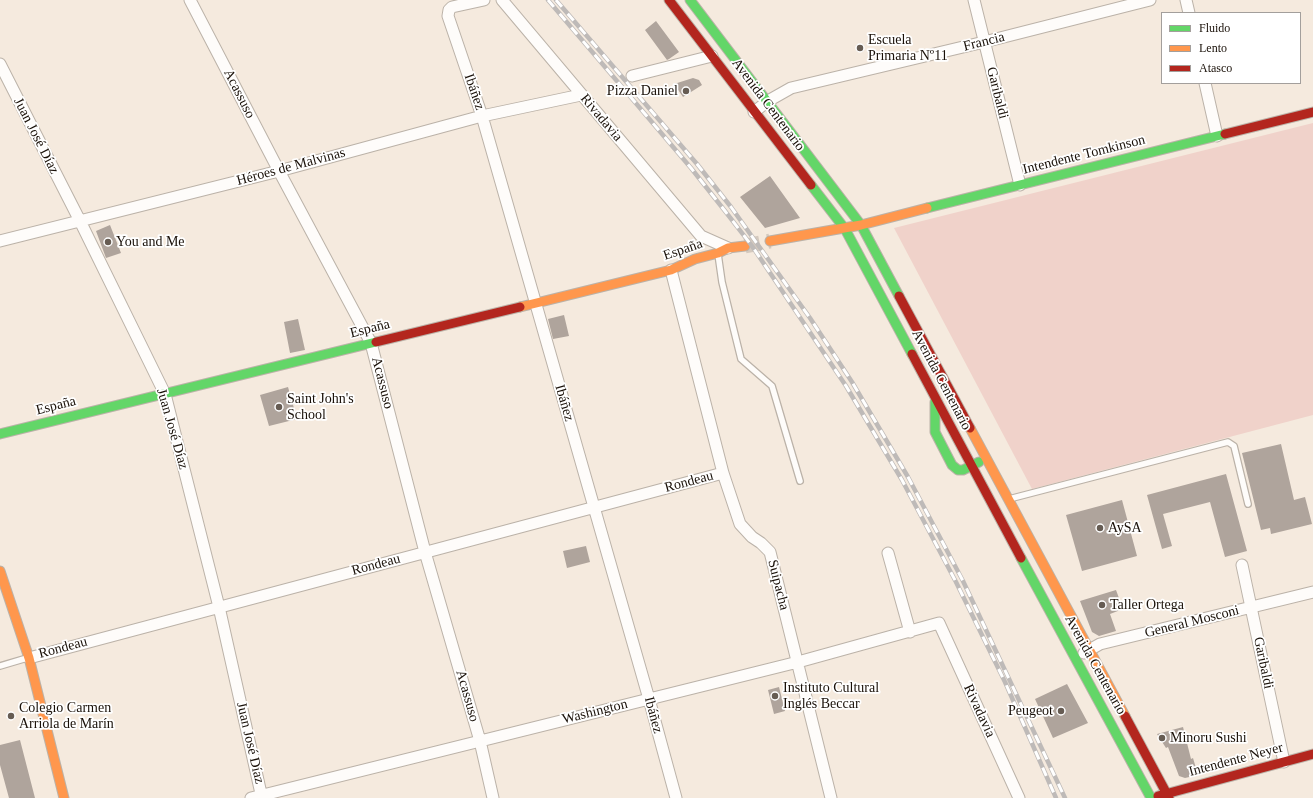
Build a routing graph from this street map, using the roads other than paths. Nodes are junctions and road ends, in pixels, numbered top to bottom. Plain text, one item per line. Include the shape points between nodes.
1 (190, 0) edge
2 (484, 0) edge
3 (502, 0) edge
4 (669, 0) edge
5 (690, 0) edge
6 (974, 0) edge
7 (1150, 0) edge
8 (1186, 0) edge
9 (1189, 12) edge
10 (984, 42) junction
11 (712, 56) junction
12 (0, 64) edge
13 (632, 76) dead end
14 (1205, 84) edge
15 (581, 95) junction
16 (768, 101) junction
17 (754, 112) junction
18 (1313, 112) edge
19 (482, 116) junction
20 (1217, 136) junction
21 (279, 171) junction
22 (1020, 185) junction
23 (80, 221) junction
24 (861, 225) junction
25 (845, 229) junction
26 (701, 236) junction
27 (0, 241) edge
28 (770, 241) tunnel mouth
29 (746, 246) tunnel mouth
30 (723, 251) junction
31 (695, 259) junction
32 (671, 270) junction
33 (535, 302) junction
34 (371, 343) junction
35 (165, 394) junction
36 (935, 399) junction
37 (0, 434) edge
38 (986, 459) junction
39 (971, 466) junction
40 (723, 473) junction
41 (800, 481) dead end
42 (1008, 499) junction
43 (1248, 504) dead end
44 (594, 507) junction
45 (425, 552) junction
46 (888, 553) dead end
47 (1242, 565) dead end
48 (0, 571) edge
49 (1313, 592) edge
50 (219, 607) junction
51 (1251, 608) junction
52 (939, 623) joint
53 (910, 632) junction
54 (1089, 650) junction
55 (28, 658) junction
56 (1075, 659) junction
57 (798, 662) junction
58 (0, 666) edge
59 (649, 699) junction
60 (480, 741) junction
61 (1313, 754) edge
62 (1284, 762) junction
63 (1168, 796) edge
64 (258, 797) edge
65 (64, 798) edge
66 (493, 798) edge
67 (676, 798) edge
68 (831, 798) edge
69 (1019, 798) edge
70 (1150, 798) edge

1 - 21 street, Acassuso
2 - 19 street, Ibáñez via 452,7 448,16
3 - 15 street, Rivadavia
4 - 11 main road, Avenida Centenario
5 - 16 main road, Avenida Centenario
6 - 10 street, Garibaldi
7 - 10 street, Francia
8 - 9 street
10 - 16 street, Francia via 791,88
10 - 22 street, Garibaldi
11 - 13 street
11 - 17 main road, Avenida Centenario
12 - 23 street, Juan José Díaz
14 - 20 street
15 - 19 street, Héroes de Malvinas
15 - 26 street, Rivadavia
16 - 17 street, Francia
16 - 24 main road, Avenida Centenario
17 - 25 main road, Avenida Centenario
18 - 20 main road, Intendente Tomkinson
19 - 21 street, Héroes de Malvinas
19 - 33 street, Ibáñez
20 - 22 main road, Intendente Tomkinson
21 - 23 street, Héroes de Malvinas
21 - 34 street, Acassuso
22 - 24 main road, Intendente Tomkinson
23 - 27 street, Héroes de Malvinas
23 - 35 street, Juan José Díaz
24 - 25 main road
24 - 38 main road, Avenida Centenario
25 - 28 main road
25 - 36 main road, Avenida Centenario
26 - 30 street, Rivadavia
26 - 31 street via 701,251
29 - 30 main road, España
30 - 31 main road, España
30 - 41 lane via 722,282 741,359 772,386
31 - 32 main road, España
32 - 33 main road, España
32 - 40 street, Suipacha
33 - 34 main road, España
33 - 44 street, Ibáñez
34 - 35 main road, España
34 - 45 street, Acassuso
35 - 37 main road, España
35 - 50 street, Juan José Díaz
36 - 39 main road, Avenida Centenario
36 - 39 main road via 935,432 952,465 958,470
38 - 39 main road
38 - 42 main road, Avenida Centenario
39 - 56 main road, Avenida Centenario
40 - 44 street, Rondeau
40 - 57 street, Suipacha via 740,524 770,552
42 - 43 lane via 1228,442 1234,446
42 - 54 main road, Avenida Centenario
44 - 45 street, Rondeau
44 - 59 street, Ibáñez
45 - 50 street, Rondeau
45 - 60 street, Acassuso
46 - 53 street
47 - 51 street, Garibaldi
48 - 55 main road
49 - 51 street, General Mosconi
50 - 55 street, Rondeau
50 - 64 street, Juan José Díaz
51 - 54 street, General Mosconi via 1100,644
51 - 62 street, Garibaldi
52 - 53 street, Washington
52 - 69 street, Rivadavia
53 - 57 street, Washington
54 - 56 street, General Mosconi
54 - 63 main road, Avenida Centenario
55 - 58 lane
55 - 65 main road
56 - 70 main road, Avenida Centenario
57 - 59 street, Washington
57 - 68 street, Suipacha
59 - 60 street, Washington
59 - 67 street, Ibáñez
60 - 64 street, Washington
60 - 66 street, Acassuso
61 - 62 main road, Intendente Neyer
62 - 63 main road, Intendente Neyer via 1185,788
63 - 70 main road, Intendente Neyer

